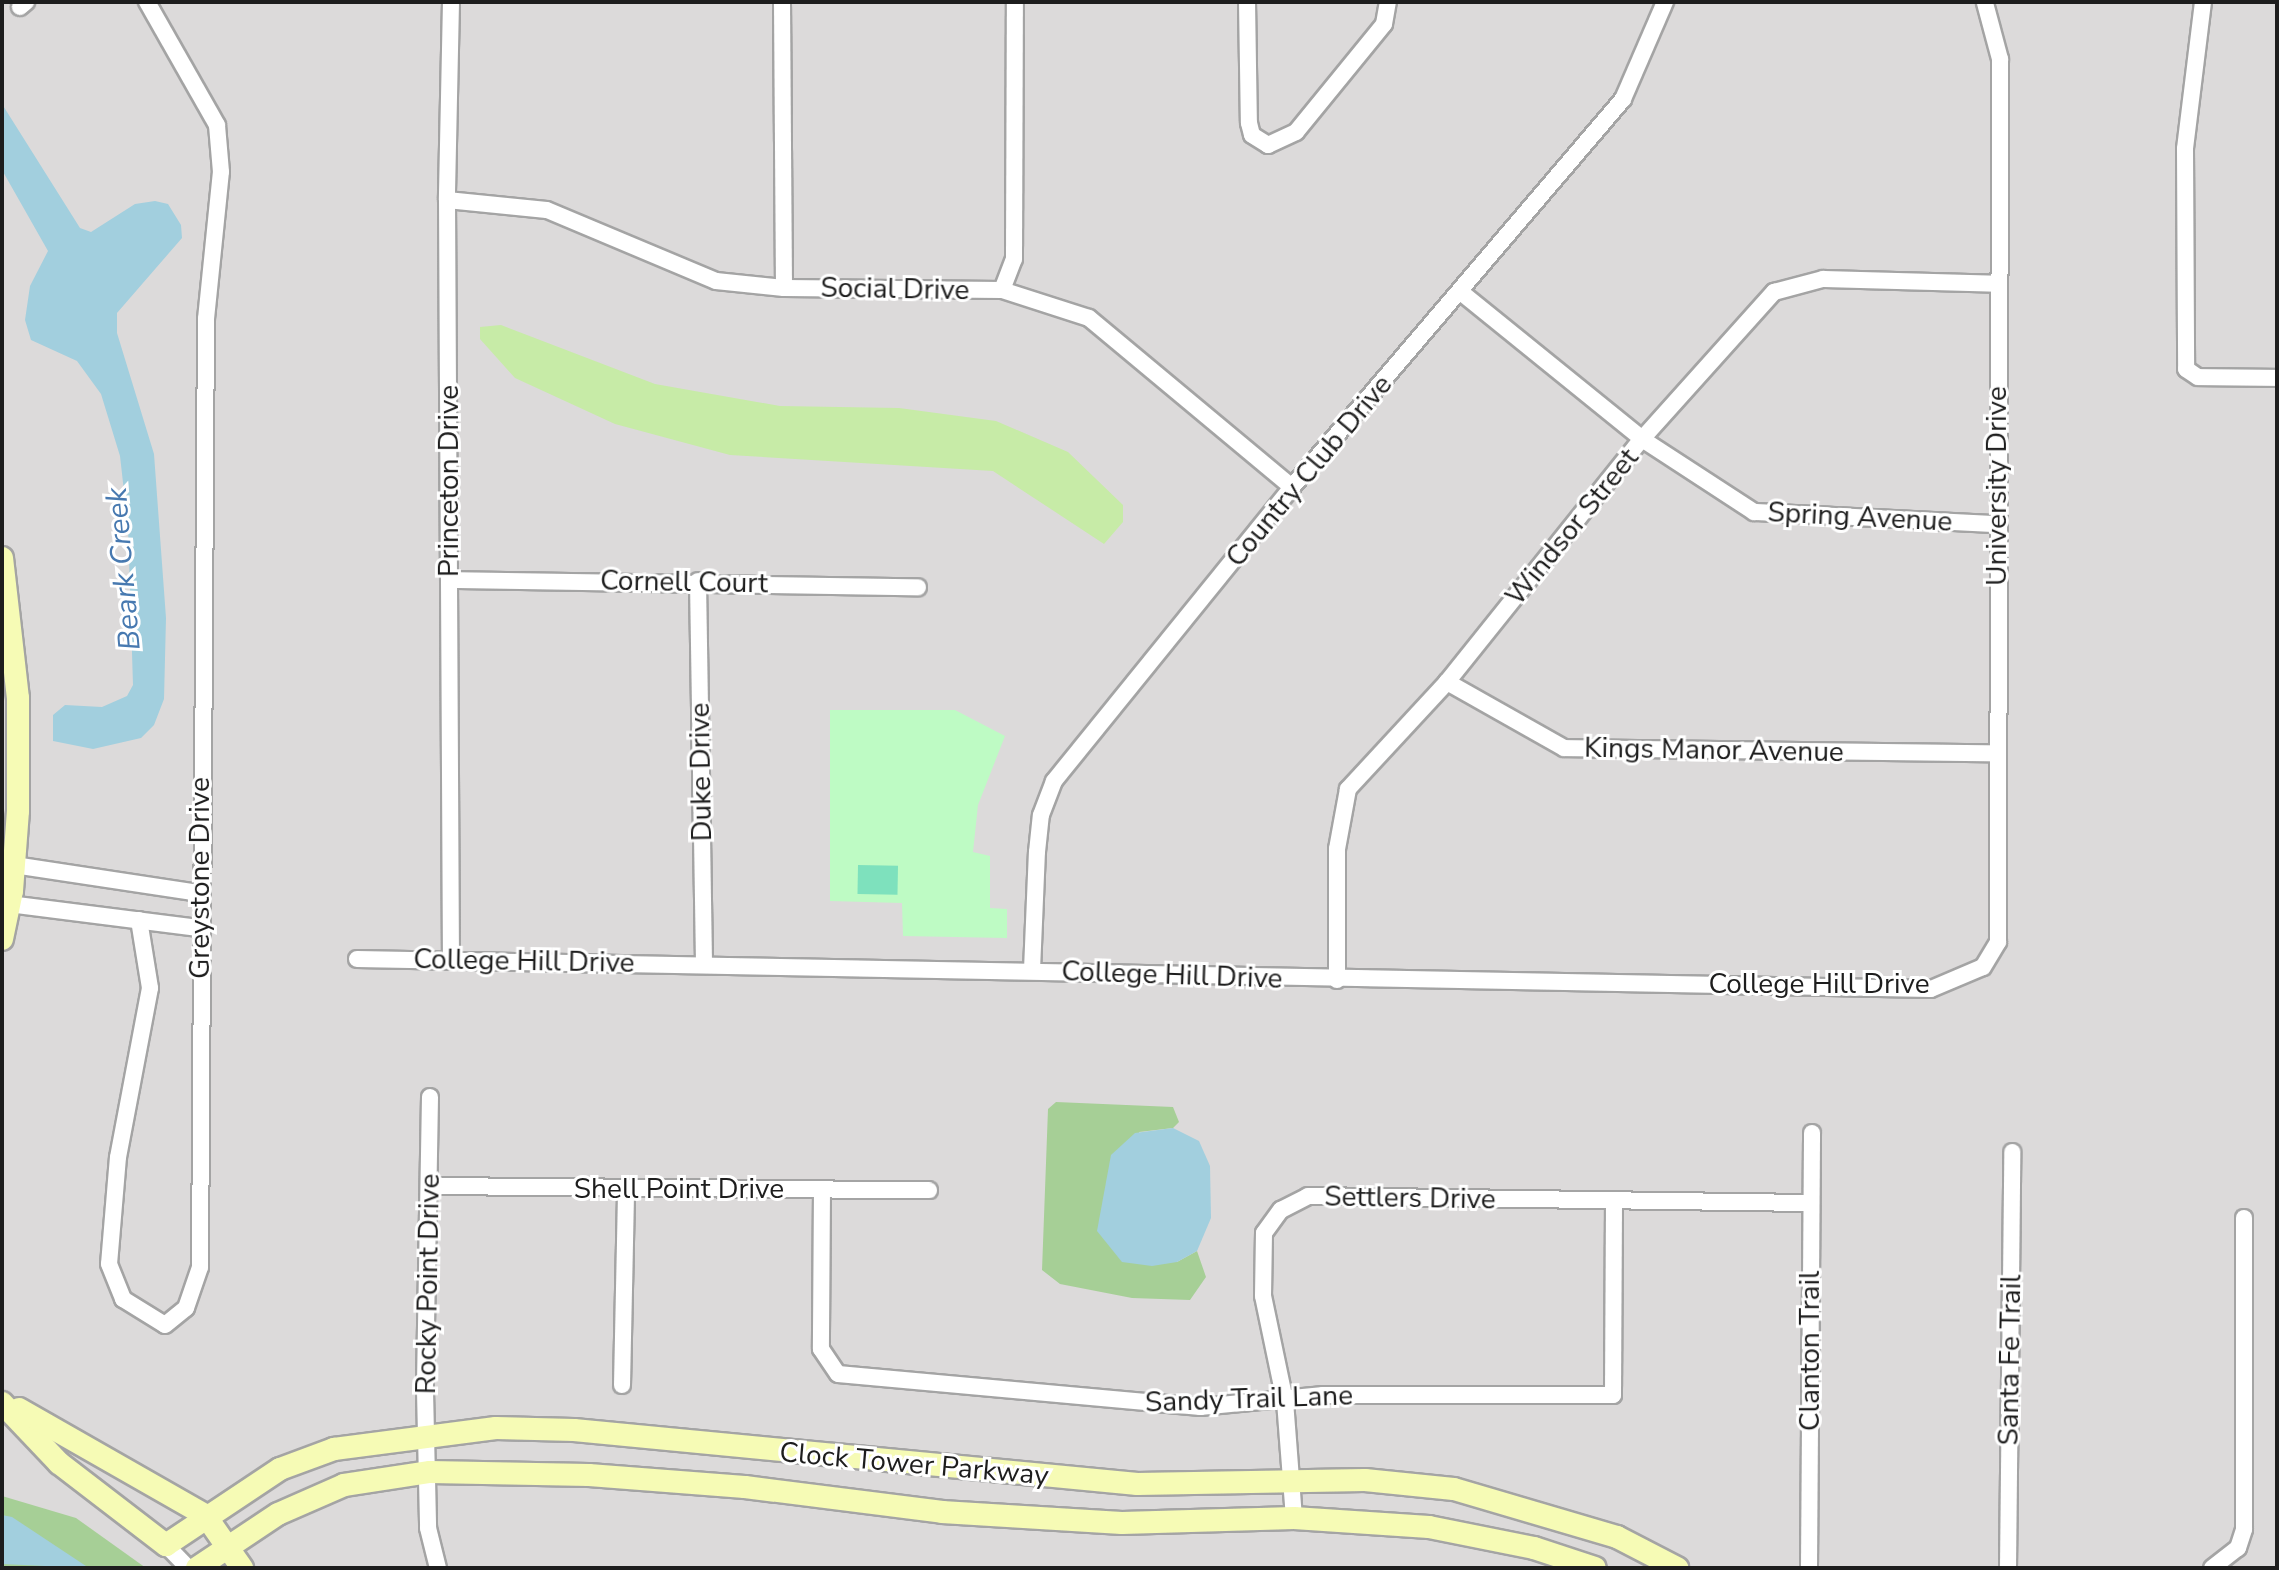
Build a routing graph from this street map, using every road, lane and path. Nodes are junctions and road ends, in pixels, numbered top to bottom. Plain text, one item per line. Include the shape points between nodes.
1 (147, 2) edge
2 (451, 2) edge
3 (782, 2) edge
4 (1015, 2) edge
5 (1247, 2) edge
6 (1388, 2) edge
7 (1665, 2) edge
8 (2203, 2) edge
9 (1985, 3) edge
10 (447, 200) junction
11 (1998, 284) junction
12 (784, 288) junction
13 (1002, 290) junction
14 (1462, 293) junction
15 (2277, 378) edge
16 (1642, 439) junction
17 (1292, 487) junction
18 (1995, 524) junction
19 (2, 558) edge
20 (450, 580) junction
21 (698, 581) junction
22 (918, 587) dead end
23 (1447, 682) junction
24 (1998, 753) junction
25 (14, 865) junction
26 (200, 893) junction
27 (9, 904) junction
28 (139, 920) junction
29 (200, 928) junction
30 (2, 939) edge
31 (357, 959) dead end
32 (451, 960) junction
33 (704, 963) junction
34 (1983, 967) joint
35 (1032, 970) junction
36 (1337, 980) junction
37 (430, 1097) dead end
38 (1812, 1133) dead end
39 (2012, 1152) dead end
40 (430, 1186) junction
41 (626, 1190) junction
42 (822, 1190) junction
43 (929, 1190) dead end
44 (1614, 1201) junction
45 (1810, 1203) junction
46 (2244, 1218) dead end
47 (622, 1385) dead end
48 (2, 1401) edge
49 (1285, 1401) junction
50 (426, 1435) junction
51 (430, 1472) junction
52 (1291, 1481) junction
53 (205, 1515) junction
54 (1294, 1518) junction
55 (166, 1545) junction
56 (228, 1545) junction
57 (188, 1568) edge
58 (197, 1568) edge
59 (242, 1568) edge
60 (438, 1568) edge
61 (1595, 1568) edge
62 (1677, 1568) edge
63 (1809, 1568) edge
64 (2008, 1568) edge
65 (2212, 1568) edge

1 - 26 street, Greystone Drive via 217,125 221,172 206,319
2 - 10 street, Princeton Drive
3 - 12 street
4 - 13 street via 1014,259
5 - 6 street via 1249,123 1252,135 1268,145 1296,132 1384,24
7 - 14 street, Country Club Drive via 1623,99
8 - 15 street via 2185,149 2186,369 2198,377
9 - 11 street, University Drive via 2000,59
10 - 12 street, Social Drive via 547,210 716,281
10 - 20 street, Princeton Drive
11 - 16 street, Windsor Street via 1823,279 1774,292
11 - 18 street, University Drive
12 - 13 street, Social Drive
13 - 17 street, Social Drive via 1089,318
14 - 16 street, Spring Avenue
14 - 17 street, Country Club Drive
16 - 18 street, Spring Avenue via 1754,512
16 - 23 street, Windsor Street
17 - 35 street, Country Club Drive via 1054,781 1041,815
18 - 24 street, University Drive
19 - 25 street via 18,698
20 - 21 street, Cornell Court
20 - 32 street, Princeton Drive
21 - 22 street, Cornell Court
21 - 33 street, Duke Drive
23 - 24 street, Kings Manor Avenue via 1564,748
23 - 36 street, Windsor Street via 1348,789 1337,849
24 - 34 street, University Drive via 1998,942
25 - 26 street
25 - 27 street
26 - 29 street, Greystone Drive
27 - 28 street
27 - 30 street
28 - 29 street
28 - 29 street, Greystone Drive via 150,988 118,1157 109,1264 123,1299 165,1325 186,1308 200,1267
31 - 32 street, College Hill Drive
32 - 33 street, College Hill Drive
33 - 35 street, College Hill Drive
34 - 36 street, College Hill Drive via 1931,989
35 - 36 street, College Hill Drive
37 - 40 street, Rocky Point Drive
38 - 45 street, Clanton Trail
39 - 64 street, Santa Fe Trail
40 - 41 street, Shell Point Drive
40 - 50 street, Rocky Point Drive
41 - 42 street, Shell Point Drive
41 - 47 street
42 - 43 street, Shell Point Drive
42 - 49 street, Sandy Trail Lane via 821,1349 838,1374 961,1381 1101,1401 1200,1407
44 - 45 street, Settlers Drive
44 - 49 street, Sandy Trail Lane via 1613,1395 1323,1395
44 - 49 street, Settlers Drive via 1308,1196 1281,1210 1264,1233 1263,1296
45 - 63 street, Clanton Trail
46 - 65 street via 2244,1529 2238,1548
48 - 53 street
48 - 55 street via 59,1463
49 - 52 street, Settlers Drive
50 - 51 street, Rocky Point Drive
50 - 52 street, Clock Tower Parkway via 496,1428 574,1430 1123,1483
50 - 53 street, Clock Tower Parkway via 334,1449 280,1469
51 - 54 street, Clock Tower Parkway via 589,1475 745,1487 942,1512 1107,1522
51 - 56 street, Clock Tower Parkway via 344,1485 278,1514
51 - 60 street, Rocky Point Drive via 428,1528
52 - 54 street, Settlers Drive
52 - 62 street, Clock Tower Parkway via 1365,1480 1454,1489 1617,1537
53 - 55 street, Clock Tower Parkway
53 - 56 street
54 - 61 street, Clock Tower Parkway via 1429,1527 1534,1548
55 - 57 street
56 - 58 street, Clock Tower Parkway
56 - 59 street

